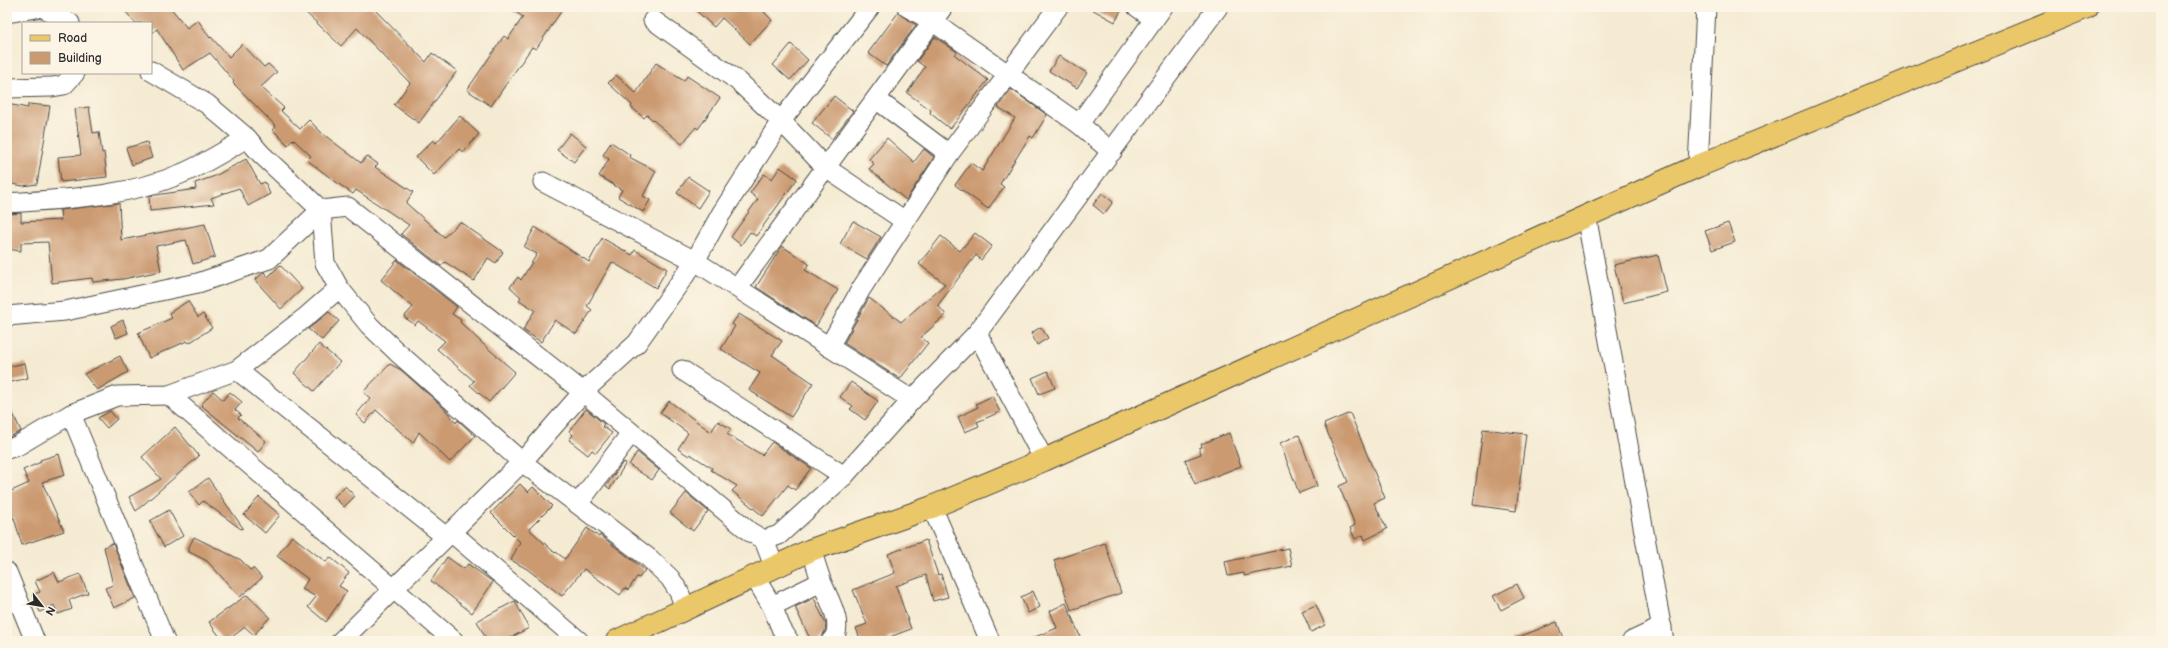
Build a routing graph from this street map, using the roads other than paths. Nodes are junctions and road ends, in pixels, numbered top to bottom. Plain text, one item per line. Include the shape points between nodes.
1 (43, 7) edge
2 (870, 7) edge
3 (907, 7) edge
4 (1058, 7) edge
5 (1137, 7) edge
6 (1218, 7) edge
7 (1706, 7) edge
8 (2087, 7) edge
9 (7, 13) edge
10 (1158, 13) edge
11 (938, 14) edge
12 (653, 20) dead end
13 (68, 22) edge
14 (152, 72) edge
15 (74, 74) edge
16 (1009, 75) junction
17 (7, 88) edge
18 (876, 99) junction
19 (781, 121) junction
20 (1080, 124) junction
21 (247, 138) junction
22 (1112, 152) junction
23 (949, 154) junction
24 (1698, 166) junction
25 (826, 168) junction
26 (543, 182) dead end
27 (7, 203) edge
28 (321, 210) junction
29 (1586, 215) junction
30 (905, 221) junction
31 (695, 261) junction
32 (738, 287) junction
33 (339, 288) junction
34 (7, 316) edge
35 (977, 333) junction
36 (828, 347) junction
37 (237, 370) junction
38 (682, 370) dead end
39 (583, 392) junction
40 (169, 395) junction
41 (912, 400) junction
42 (71, 414) junction
43 (631, 433) junction
44 (7, 449) edge
45 (1044, 460) junction
46 (522, 462) junction
47 (844, 476) junction
48 (578, 504) junction
49 (932, 507) junction
50 (449, 535) junction
51 (764, 540) junction
52 (811, 550) junction
53 (774, 566) junction
54 (8, 574) edge
55 (754, 576) junction
56 (821, 582) junction
57 (393, 590) junction
58 (772, 606) junction
59 (686, 610) junction
60 (1663, 634) edge
61 (629, 639) edge
62 (35, 641) edge
63 (165, 641) edge
64 (341, 641) edge
65 (454, 641) edge
66 (579, 641) edge
67 (789, 641) edge
68 (831, 641) edge
69 (990, 641) edge
70 (1632, 641) edge

1 - 9 street
1 - 13 street
2 - 19 street
3 - 11 street
4 - 16 street
5 - 10 street
6 - 22 street
7 - 24 street
8 - 24 main road
10 - 20 street
11 - 16 street
11 - 18 street
12 - 19 street via 738,81
14 - 21 street via 207,104
15 - 17 street via 64,85
16 - 20 street
16 - 23 street
18 - 23 street
18 - 25 street
19 - 25 street
19 - 31 street via 721,214
20 - 22 street
21 - 27 street via 184,173 138,188 91,197
21 - 28 street
22 - 35 street
23 - 30 street
24 - 29 main road
25 - 30 street
25 - 32 street
26 - 31 street
28 - 33 street via 325,263
28 - 34 street via 269,259 198,282 64,311
28 - 39 street via 348,207 354,211
29 - 45 main road
29 - 60 street
30 - 36 street via 861,289
31 - 32 street
31 - 39 street via 637,343
32 - 36 street
33 - 37 street
33 - 46 street via 369,325 397,352
35 - 41 street
35 - 45 street
36 - 41 street
37 - 40 street
37 - 50 street
38 - 47 street
39 - 43 street
39 - 46 street
40 - 42 street via 117,396
40 - 57 street
41 - 47 street
42 - 44 street
42 - 63 street
43 - 48 street
43 - 51 street via 750,532
45 - 49 main road
46 - 48 street
46 - 50 street
47 - 51 street via 779,535
48 - 59 street via 650,559 670,578
49 - 52 main road
49 - 69 street
50 - 57 street
50 - 66 street
51 - 53 street
52 - 53 main road
52 - 56 street
53 - 55 main road
54 - 62 street
55 - 58 street
55 - 59 main road
56 - 58 street
56 - 68 street via 837,629
57 - 64 street
57 - 65 street
58 - 67 street
59 - 61 main road
60 - 70 street

